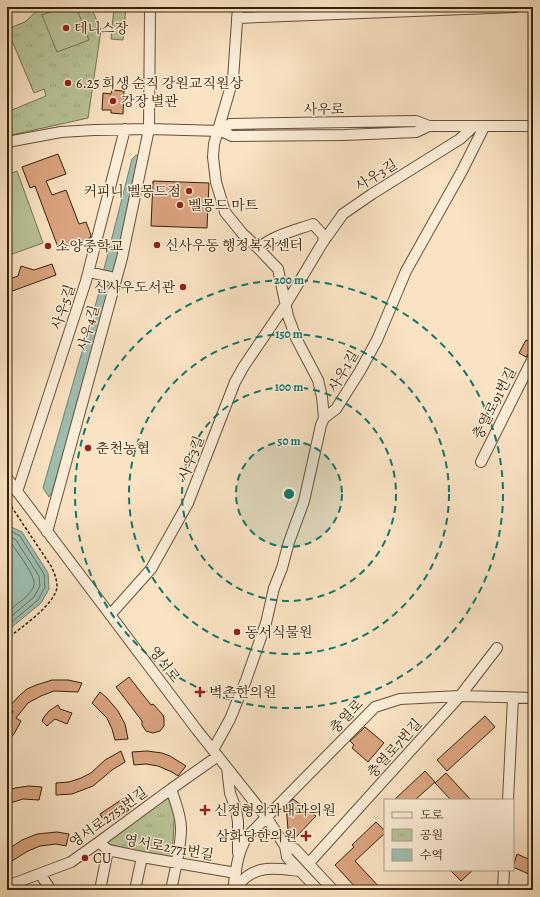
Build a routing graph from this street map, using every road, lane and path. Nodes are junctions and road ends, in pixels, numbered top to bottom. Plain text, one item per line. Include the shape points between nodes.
1 (150, 7) edge
2 (238, 7) edge
3 (516, 7) edge
4 (237, 18) junction
5 (533, 126) edge
6 (473, 127) junction
7 (484, 127) junction
8 (125, 129) junction
9 (148, 129) junction
10 (219, 131) junction
11 (7, 142) edge
12 (323, 242) junction
13 (259, 249) junction
14 (89, 272) junction
15 (115, 278) junction
16 (286, 304) junction
17 (533, 358) edge
18 (324, 418) junction
19 (481, 462) dead end
20 (7, 478) edge
21 (17, 492) junction
22 (7, 504) edge
23 (47, 532) junction
24 (110, 615) junction
25 (7, 639) edge
26 (497, 648) dead end
27 (460, 696) junction
28 (513, 698) junction
29 (533, 698) edge
30 (215, 753) junction
31 (227, 768) junction
32 (170, 789) junction
33 (508, 799) edge
34 (267, 818) junction
35 (99, 842) junction
36 (285, 846) junction
37 (108, 850) junction
38 (238, 856) junction
39 (142, 857) junction
40 (309, 863) junction
41 (177, 864) junction
42 (300, 871) junction
43 (504, 871) edge
44 (236, 873) junction
45 (40, 874) junction
46 (7, 886) edge
47 (51, 890) edge
48 (100, 890) edge
49 (135, 890) edge
50 (171, 890) edge
51 (234, 890) edge
52 (318, 890) edge
53 (333, 890) edge
54 (503, 890) edge

1 - 9 street
2 - 4 street
3 - 4 street
4 - 10 street via 233,79
5 - 7 street, 사우로
6 - 7 street, 사우로
6 - 10 street, 사우로 via 429,126 416,120 230,124
6 - 12 street, 사우3길 via 460,139 343,214
7 - 18 street, 사우1길 via 406,270 377,340 360,371 336,410
8 - 9 street, 사우로
8 - 11 street, 사우로 via 61,132
8 - 14 street, 사우5길
9 - 10 street, 사우로
9 - 15 street, 사우4길 via 122,258
10 - 13 street via 213,157 216,182 225,212
12 - 13 street via 324,236 313,224 277,237
12 - 16 street, 사우3길
13 - 16 street via 278,269
14 - 15 street
14 - 21 street, 사우5길
15 - 23 street, 사우4길
16 - 18 street via 296,338 318,380
16 - 24 street, 사우3길 via 235,382 188,503 166,544 151,569
17 - 19 street, 충열로91번길
18 - 30 street via 304,501 274,588 266,623 246,680
20 - 21 street, 영서로
21 - 23 street, 영서로
22 - 25 path via 11,506 51,566 57,588 44,608
23 - 24 street, 영서로
24 - 30 street, 영서로
26 - 27 street, 충열로7번길
27 - 28 street, 충열로
27 - 34 street, 충열로 via 400,699 375,707
27 - 40 street, 충열로7번길
28 - 29 street, 충열로
28 - 33 street
30 - 31 street, 영서로
30 - 32 street, 영서로2753번길
31 - 34 street, 영서로
31 - 38 street via 230,793 238,822
32 - 35 street, 영서로2753번길
32 - 41 street via 181,827
34 - 36 street
34 - 38 street via 252,830
35 - 37 street, 영서로2771번길
35 - 45 street, 영서로2753번길 via 71,862
36 - 40 street via 295,849
36 - 42 street via 287,857
37 - 39 street, 영서로2771번길
37 - 48 street
38 - 44 street
39 - 41 street, 영서로2771번길
39 - 49 street
40 - 53 street
41 - 44 street, 영서로2771번길
41 - 50 street
42 - 51 street via 270,868 258,870
42 - 52 street
43 - 54 street
44 - 51 street
45 - 46 street, 영서로2753번길
45 - 47 street

